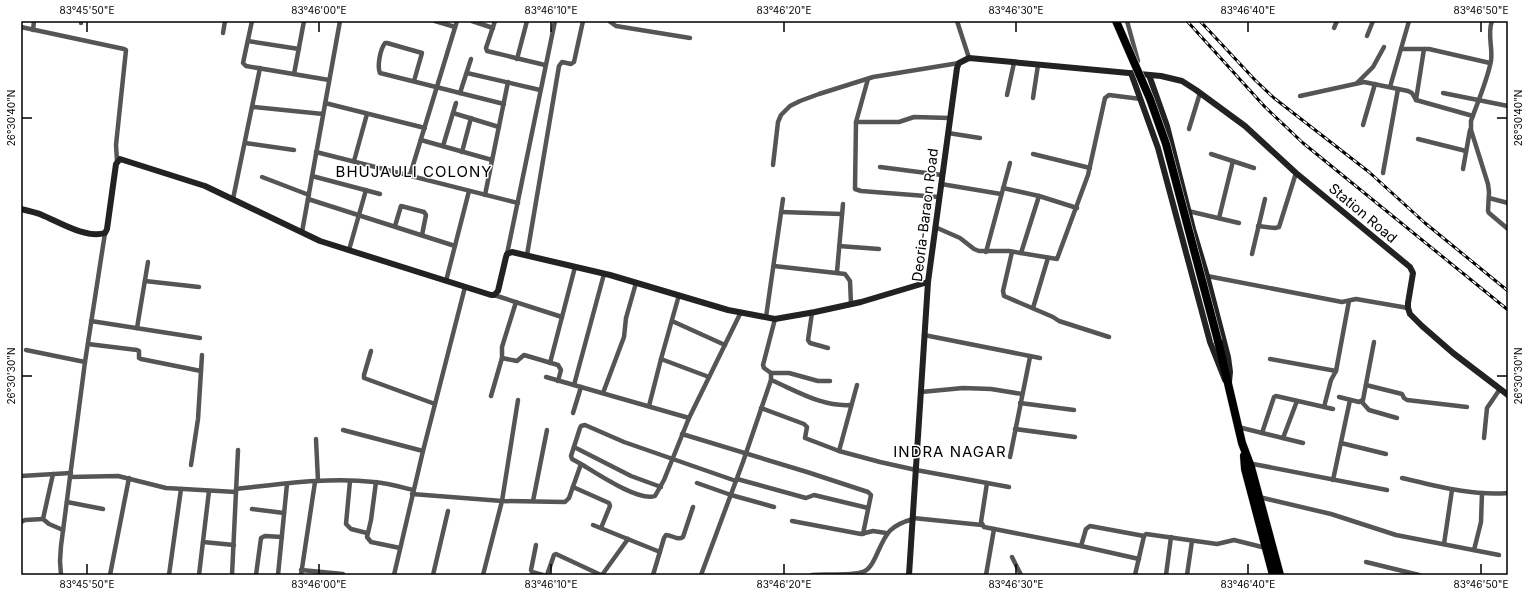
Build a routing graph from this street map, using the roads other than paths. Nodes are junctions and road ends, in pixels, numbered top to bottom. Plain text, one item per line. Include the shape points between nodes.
1 (34, 21) edge
2 (226, 21) edge
3 (252, 21) edge
4 (304, 21) edge
5 (340, 21) edge
6 (435, 21) edge
7 (457, 21) edge
8 (472, 21) edge
9 (495, 21) edge
10 (527, 21) edge
11 (555, 21) edge
12 (583, 21) edge
13 (609, 21) edge
14 (957, 21) edge
15 (1116, 21) edge
16 (1128, 21) edge
17 (1337, 21) edge
18 (1373, 21) edge
19 (1409, 21) edge
20 (1492, 21) edge
21 (21, 27) edge
22 (455, 27) junction
23 (493, 28) junction
24 (1334, 28) dead end
25 (33, 30) junction
26 (223, 33) dead end
27 (1367, 36) dead end
28 (690, 38) dead end
29 (248, 41) junction
30 (1384, 47) dead end
31 (299, 49) junction
32 (1401, 49) junction
33 (1424, 49) junction
34 (968, 58) junction
35 (471, 59) dead end
36 (517, 59) junction
37 (959, 63) junction
38 (1014, 63) junction
39 (1490, 63) junction
40 (545, 65) junction
41 (1038, 65) junction
42 (260, 68) junction
43 (467, 72) junction
44 (1131, 73) junction
45 (294, 74) junction
46 (1146, 74) junction
47 (868, 79) junction
48 (329, 80) junction
49 (414, 81) junction
50 (508, 82) junction
51 (1356, 83) junction
52 (1375, 84) junction
53 (437, 87) junction
54 (1390, 87) junction
55 (1398, 89) junction
56 (540, 90) junction
57 (460, 93) junction
58 (1200, 93) junction
59 (1443, 93) dead end
60 (1007, 95) dead end
61 (1300, 96) dead end
62 (1033, 98) dead end
63 (1140, 99) junction
64 (1416, 100) junction
65 (1478, 101) junction
66 (325, 103) junction
67 (456, 103) dead end
68 (504, 104) junction
69 (1508, 106) edge
70 (252, 107) junction
71 (453, 113) junction
72 (323, 114) junction
73 (367, 114) junction
74 (471, 118) junction
75 (950, 118) junction
76 (1472, 118) junction
77 (856, 122) junction
78 (1362, 125) dead end
79 (499, 127) junction
80 (425, 128) junction
81 (1189, 129) dead end
82 (948, 133) junction
83 (980, 138) dead end
84 (1418, 139) dead end
85 (421, 140) junction
86 (245, 143) junction
87 (443, 146) junction
88 (294, 150) dead end
89 (1466, 151) junction
90 (316, 152) junction
91 (462, 152) junction
92 (1033, 154) dead end
93 (1211, 154) dead end
94 (492, 160) junction
95 (117, 161) junction
96 (354, 161) junction
97 (1233, 161) junction
98 (1010, 163) dead end
99 (774, 165) dead end
100 (880, 167) dead end
101 (1090, 168) junction
102 (1254, 168) dead end
103 (1463, 169) dead end
104 (1296, 173) junction
105 (1383, 173) dead end
106 (410, 175) junction
107 (942, 175) junction
108 (262, 176) dead end
109 (312, 176) junction
110 (941, 184) junction
111 (1003, 188) junction
112 (366, 190) junction
113 (469, 191) junction
114 (380, 194) dead end
115 (1001, 194) junction
116 (485, 195) junction
117 (1039, 196) junction
118 (308, 197) junction
119 (939, 197) junction
120 (1489, 198) junction
121 (233, 199) junction
122 (1265, 199) dead end
123 (783, 200) dead end
124 (518, 203) junction
125 (1508, 203) edge
126 (843, 204) dead end
127 (1077, 208) junction
128 (21, 209) edge
129 (1188, 211) junction
130 (781, 212) junction
131 (842, 214) junction
132 (359, 215) junction
133 (1219, 218) junction
134 (1239, 223) dead end
135 (394, 226) junction
136 (1258, 226) junction
137 (935, 227) junction
138 (1508, 229) edge
139 (302, 232) junction
140 (105, 233) junction
141 (422, 235) junction
142 (455, 246) junction
143 (839, 246) junction
144 (879, 249) dead end
145 (349, 250) junction
146 (986, 252) junction
147 (1012, 252) junction
148 (1021, 253) junction
149 (507, 254) junction
150 (1252, 254) dead end
151 (527, 255) junction
152 (1048, 258) junction
153 (148, 262) dead end
154 (774, 266) junction
155 (575, 267) junction
156 (836, 272) junction
157 (604, 274) junction
158 (1207, 276) junction
159 (145, 281) junction
160 (446, 281) junction
161 (928, 282) junction
162 (636, 283) junction
163 (200, 287) dead end
164 (465, 287) junction
165 (494, 295) junction
166 (679, 295) junction
167 (1349, 301) junction
168 (516, 302) junction
169 (851, 304) junction
170 (1034, 308) junction
171 (1408, 308) junction
172 (741, 312) junction
173 (812, 313) junction
174 (562, 317) junction
175 (766, 317) junction
176 (775, 319) junction
177 (91, 321) junction
178 (672, 321) junction
179 (137, 328) junction
180 (924, 335) junction
181 (1109, 337) dead end
182 (200, 338) dead end
183 (1374, 342) dead end
184 (88, 344) junction
185 (725, 345) junction
186 (828, 348) dead end
187 (26, 350) dead end
188 (371, 351) dead end
189 (202, 356) dead end
190 (1030, 357) junction
191 (502, 358) junction
192 (1040, 358) dead end
193 (661, 359) junction
194 (1270, 359) dead end
195 (85, 362) junction
196 (550, 363) junction
197 (201, 371) junction
198 (1336, 371) junction
199 (771, 373) junction
200 (546, 377) dead end
201 (709, 377) junction
202 (771, 380) junction
203 (558, 381) junction
204 (830, 381) dead end
205 (574, 385) junction
206 (857, 385) dead end
207 (1366, 385) junction
208 (581, 387) junction
209 (1229, 387) junction
210 (1500, 389) junction
211 (920, 392) junction
212 (603, 393) junction
213 (1022, 394) junction
214 (1508, 395) edge
215 (491, 396) dead end
216 (1339, 397) dead end
217 (518, 400) dead end
218 (1350, 400) junction
219 (1297, 401) junction
220 (1361, 401) junction
221 (1020, 403) junction
222 (435, 404) junction
223 (851, 405) junction
224 (649, 406) junction
225 (1324, 407) junction
226 (1467, 407) dead end
227 (761, 408) junction
228 (1333, 409) dead end
229 (1074, 410) dead end
230 (573, 414) dead end
231 (689, 418) junction
232 (1397, 418) dead end
233 (1238, 427) junction
234 (1015, 428) junction
235 (343, 430) dead end
236 (547, 430) dead end
237 (1262, 433) junction
238 (682, 434) junction
239 (1075, 436) dead end
240 (1283, 438) junction
241 (1484, 438) dead end
242 (316, 440) dead end
243 (1341, 443) junction
244 (1303, 444) dead end
245 (574, 447) junction
246 (238, 450) dead end
247 (423, 451) junction
248 (840, 451) junction
249 (746, 454) junction
250 (1386, 454) dead end
251 (1010, 457) dead end
252 (672, 460) junction
253 (1247, 463) junction
254 (581, 464) junction
255 (191, 465) dead end
256 (916, 470) junction
257 (53, 474) junction
258 (70, 475) junction
259 (21, 476) edge
260 (129, 478) junction
261 (1402, 478) dead end
262 (737, 480) junction
263 (1333, 480) junction
264 (350, 481) junction
265 (317, 482) junction
266 (376, 482) junction
267 (698, 483) dead end
268 (987, 483) junction
269 (287, 484) junction
270 (1009, 486) dead end
271 (573, 487) junction
272 (661, 487) junction
273 (181, 489) junction
274 (1387, 490) dead end
275 (1452, 490) junction
276 (209, 491) junction
277 (236, 491) junction
278 (413, 492) junction
279 (1482, 493) junction
280 (1508, 493) edge
281 (731, 495) junction
282 (1259, 497) junction
283 (502, 501) junction
284 (67, 502) junction
285 (533, 502) junction
286 (693, 506) dead end
287 (774, 506) dead end
288 (252, 508) dead end
289 (868, 508) junction
290 (103, 509) dead end
291 (448, 511) dead end
292 (284, 513) junction
293 (913, 518) junction
294 (43, 519) junction
295 (792, 521) dead end
296 (21, 522) edge
297 (593, 525) dead end
298 (982, 525) junction
299 (601, 528) junction
300 (994, 529) junction
301 (63, 530) junction
302 (367, 532) junction
303 (863, 534) junction
304 (886, 534) junction
305 (1144, 536) junction
306 (282, 538) junction
307 (1171, 538) junction
308 (628, 539) junction
309 (1192, 540) junction
310 (203, 542) junction
311 (1444, 544) junction
312 (234, 545) junction
313 (536, 545) dead end
314 (1081, 546) junction
315 (400, 548) junction
316 (1266, 548) junction
317 (1474, 550) junction
318 (660, 552) junction
319 (1499, 555) dead end
320 (1012, 557) dead end
321 (1139, 559) junction
322 (1366, 562) dead end
323 (301, 572) edge
324 (343, 574) dead end
325 (61, 575) edge
326 (110, 575) edge
327 (169, 575) edge
328 (199, 575) edge
329 (232, 575) edge
330 (256, 575) edge
331 (278, 575) edge
332 (394, 575) edge
333 (432, 575) edge
334 (483, 575) edge
335 (543, 575) edge
336 (547, 575) edge
337 (601, 575) edge
338 (653, 575) edge
339 (701, 575) edge
340 (812, 575) edge
341 (909, 575) edge
342 (986, 575) edge
343 (1021, 575) edge
344 (1135, 575) edge
345 (1166, 575) edge
346 (1187, 575) edge
347 (1273, 575) edge
348 (1280, 575) edge
349 (1419, 575) edge

1 - 25 street
2 - 26 street
3 - 29 street
4 - 31 street
5 - 48 street
6 - 22 street
7 - 22 street
8 - 23 street
9 - 23 street
10 - 36 street
11 - 40 street
12 - 151 street via 574,62 562,62 559,66
13 - 28 street via 616,26
14 - 34 street
15 - 209 highway, bridge via 1150,99 1166,144
16 - 46 street via 1135,55
17 - 24 street
18 - 27 street
19 - 32 street
20 - 39 street via 1489,30 1492,49
21 - 25 street
22 - 53 street
23 - 36 street via 486,50
25 - 95 street via 126,50 116,145
29 - 31 street
29 - 42 street via 243,63 246,66
30 - 51 street via 1372,67
31 - 45 street
32 - 33 street
32 - 54 street
33 - 39 street
33 - 64 street
34 - 37 street
34 - 38 street
35 - 43 street
36 - 40 street
37 - 47 street
37 - 75 street, Deoria-Baraon Road via 956,68
38 - 41 street
38 - 60 street
39 - 65 street
40 - 56 street
41 - 44 street
41 - 62 street
42 - 45 street
42 - 70 street
43 - 50 street
43 - 57 street
44 - 46 street
44 - 63 street
45 - 48 street
46 - 58 street, Station Road via 1182,81
46 - 129 street via 1167,126
47 - 77 street
47 - 99 street via 800,100 784,110 778,122
48 - 66 street
49 - 49 street via 422,53 385,43 382,46 380,73
49 - 53 street
50 - 56 street
50 - 68 street
51 - 52 street
51 - 61 street
52 - 54 street
52 - 78 street
53 - 57 street
53 - 80 street
54 - 55 street
55 - 64 street via 1410,92
55 - 105 street
56 - 124 street
57 - 68 street
58 - 81 street
58 - 104 street, Station Road via 1245,126
59 - 65 street
63 - 101 street via 1110,95 1105,98
63 - 209 street via 1158,148 1210,342
64 - 76 street
65 - 69 street
65 - 76 street
66 - 72 street
66 - 73 street
67 - 71 street
68 - 79 street
70 - 72 street
70 - 86 street
71 - 74 street
71 - 87 street
72 - 90 street
73 - 80 street
73 - 96 street
74 - 79 street
74 - 91 street
75 - 77 street via 914,117 899,122
75 - 82 street, Deoria-Baraon Road
76 - 89 street
76 - 120 street via 1472,136 1488,184
77 - 119 street via 855,189
79 - 94 street
80 - 85 street
82 - 83 street
82 - 107 street, Deoria-Baraon Road
84 - 89 street
85 - 87 street
85 - 106 street
86 - 88 street
86 - 121 street
87 - 91 street
89 - 103 street
90 - 96 street
90 - 109 street
91 - 94 street
92 - 101 street
93 - 97 street
94 - 116 street
95 - 121 street via 124,160 172,175
95 - 140 street
96 - 106 street
97 - 102 street
97 - 133 street
98 - 111 street
100 - 107 street
101 - 127 street
104 - 136 street via 1279,227
104 - 171 street, Station Road via 1413,270
106 - 113 street
107 - 110 street, Deoria-Baraon Road
108 - 118 street
109 - 112 street
109 - 118 street
110 - 115 street
110 - 119 street, Deoria-Baraon Road
111 - 115 street
111 - 117 street
112 - 114 street
112 - 132 street
113 - 116 street
113 - 142 street
115 - 146 street
116 - 124 street
117 - 127 street
117 - 148 street
118 - 132 street
118 - 139 street
119 - 137 street, Deoria-Baraon Road
120 - 125 street
120 - 138 street via 1489,213
121 - 139 street
122 - 136 street
123 - 130 street
124 - 149 street
126 - 131 street
127 - 152 street via 1058,258
128 - 140 street via 70,228 95,234
129 - 133 street
129 - 158 street
130 - 131 street
130 - 154 street
131 - 143 street
132 - 135 street
132 - 145 street
133 - 134 street
135 - 141 street
135 - 141 street via 401,206 424,212 426,216
136 - 150 street
137 - 146 street via 960,238 974,249
137 - 161 street, Deoria-Baraon Road
139 - 145 street
140 - 177 street
141 - 142 street
142 - 160 street
143 - 144 street
143 - 156 street
145 - 160 street
146 - 147 street
147 - 148 street
147 - 170 street via 1004,296
148 - 152 street
149 - 151 street via 512,252
149 - 165 street via 498,291
151 - 155 street
152 - 170 street
153 - 159 street
154 - 156 street
154 - 175 street
155 - 157 street
155 - 174 street
156 - 169 street via 849,278
157 - 162 street
157 - 205 street
158 - 167 street via 1342,302
158 - 209 street via 1228,357
159 - 163 street
159 - 179 street
160 - 164 street
161 - 169 street
161 - 180 street, Deoria-Baraon Road
162 - 166 street
162 - 212 street via 626,318 624,337
164 - 165 street
164 - 222 street
165 - 168 street
166 - 172 street
166 - 178 street
167 - 171 street via 1356,299
167 - 198 street
168 - 174 street
168 - 191 street via 502,347
169 - 173 street
170 - 181 street via 1059,321
171 - 210 street via 1410,314 1422,326
172 - 175 street
172 - 185 street
173 - 176 street
173 - 186 street via 808,340 810,343
174 - 196 street
175 - 176 street
176 - 199 street via 763,365
177 - 179 street
177 - 184 street
178 - 185 street
178 - 193 street
179 - 182 street
180 - 190 street
180 - 211 street, Deoria-Baraon Road
183 - 207 street
184 - 195 street
184 - 197 street via 137,350 141,360
185 - 201 street
187 - 195 street
188 - 222 street via 364,378
189 - 197 street
190 - 192 street
190 - 213 street
191 - 196 street via 517,361 524,355
191 - 215 street
193 - 201 street
193 - 224 street
194 - 198 street
195 - 258 street
196 - 203 street via 560,367
197 - 255 street via 198,419
198 - 225 street
199 - 202 street
199 - 204 street
200 - 203 street
201 - 231 street
202 - 223 street via 822,402 840,406
202 - 227 street
203 - 205 street
205 - 208 street
206 - 223 street
207 - 220 street
207 - 226 street via 1402,394 1408,400
208 - 212 street
208 - 230 street
209 - 233 highway
210 - 214 street
210 - 241 street via 1487,408
211 - 213 street via 963,388
211 - 256 street, Deoria-Baraon Road
212 - 224 street
213 - 221 street
216 - 218 street
217 - 283 street
218 - 220 street
218 - 243 street
219 - 225 street
219 - 237 street via 1275,397
219 - 240 street
220 - 232 street via 1370,410
221 - 229 street
221 - 234 street
222 - 247 street
223 - 248 street
224 - 231 street
225 - 228 street
227 - 248 street via 804,424 807,427 805,438
227 - 249 street
231 - 238 street
233 - 237 street
233 - 253 highway
234 - 239 street
234 - 251 street
235 - 247 street
236 - 285 street
237 - 240 street
238 - 249 street
238 - 252 street
240 - 244 street
242 - 265 street
243 - 250 street
243 - 263 street
245 - 252 street via 580,428 585,425
245 - 254 street via 571,458
245 - 272 street via 609,466
246 - 277 street
247 - 278 street
248 - 256 street
249 - 262 street
249 - 289 street via 868,492 871,495
252 - 262 street
252 - 272 street
253 - 263 street
253 - 282 highway
253 - 316 highway
254 - 271 street
254 - 272 street via 645,497 655,496
256 - 268 street
256 - 293 street, Deoria-Baraon Road
257 - 258 street
257 - 259 street
257 - 294 street
258 - 260 street
258 - 284 street
260 - 273 street via 157,486
260 - 326 street
261 - 275 street
262 - 281 street
262 - 289 street via 806,498 814,495
263 - 274 street
264 - 265 street
264 - 266 street
264 - 302 street via 346,524 351,529
265 - 269 street
265 - 323 street
266 - 278 street
266 - 302 street
267 - 281 street
268 - 270 street
268 - 298 street
269 - 277 street
269 - 292 street
271 - 285 street via 567,501
271 - 299 street via 609,503
273 - 276 street
273 - 327 street
275 - 279 street
275 - 311 street
276 - 277 street
276 - 310 street
277 - 312 street
278 - 283 street
278 - 315 street
279 - 280 street
279 - 317 street via 1481,522
281 - 287 street
281 - 339 street
282 - 311 street via 1331,514 1396,535
282 - 348 highway
283 - 285 street
283 - 334 street
284 - 290 street
284 - 301 street
286 - 318 street via 683,537 678,539 666,535
288 - 292 street
289 - 303 street
291 - 333 street
292 - 306 street
293 - 298 street
293 - 304 street via 894,526
293 - 341 street, Deoria-Baraon Road
294 - 296 street
294 - 301 street
295 - 303 street
297 - 299 street
298 - 300 street
299 - 308 street
300 - 314 street
300 - 342 street
301 - 325 street
302 - 315 street via 368,540 371,542
303 - 304 street via 873,531
304 - 340 street via 872,564 864,572
305 - 307 street via 1148,534
305 - 314 street via 1090,526 1086,529
305 - 321 street
306 - 330 street via 262,538
306 - 331 street
307 - 309 street
307 - 345 street
308 - 318 street
308 - 337 street
309 - 316 street via 1221,544 1234,540
309 - 346 street
310 - 312 street
310 - 328 street
311 - 317 street
312 - 329 street
313 - 335 street via 531,570
314 - 321 street
315 - 332 street
316 - 347 highway
317 - 319 street
318 - 338 street
320 - 343 street
321 - 344 street
322 - 349 street
323 - 324 street
336 - 337 street via 556,554

